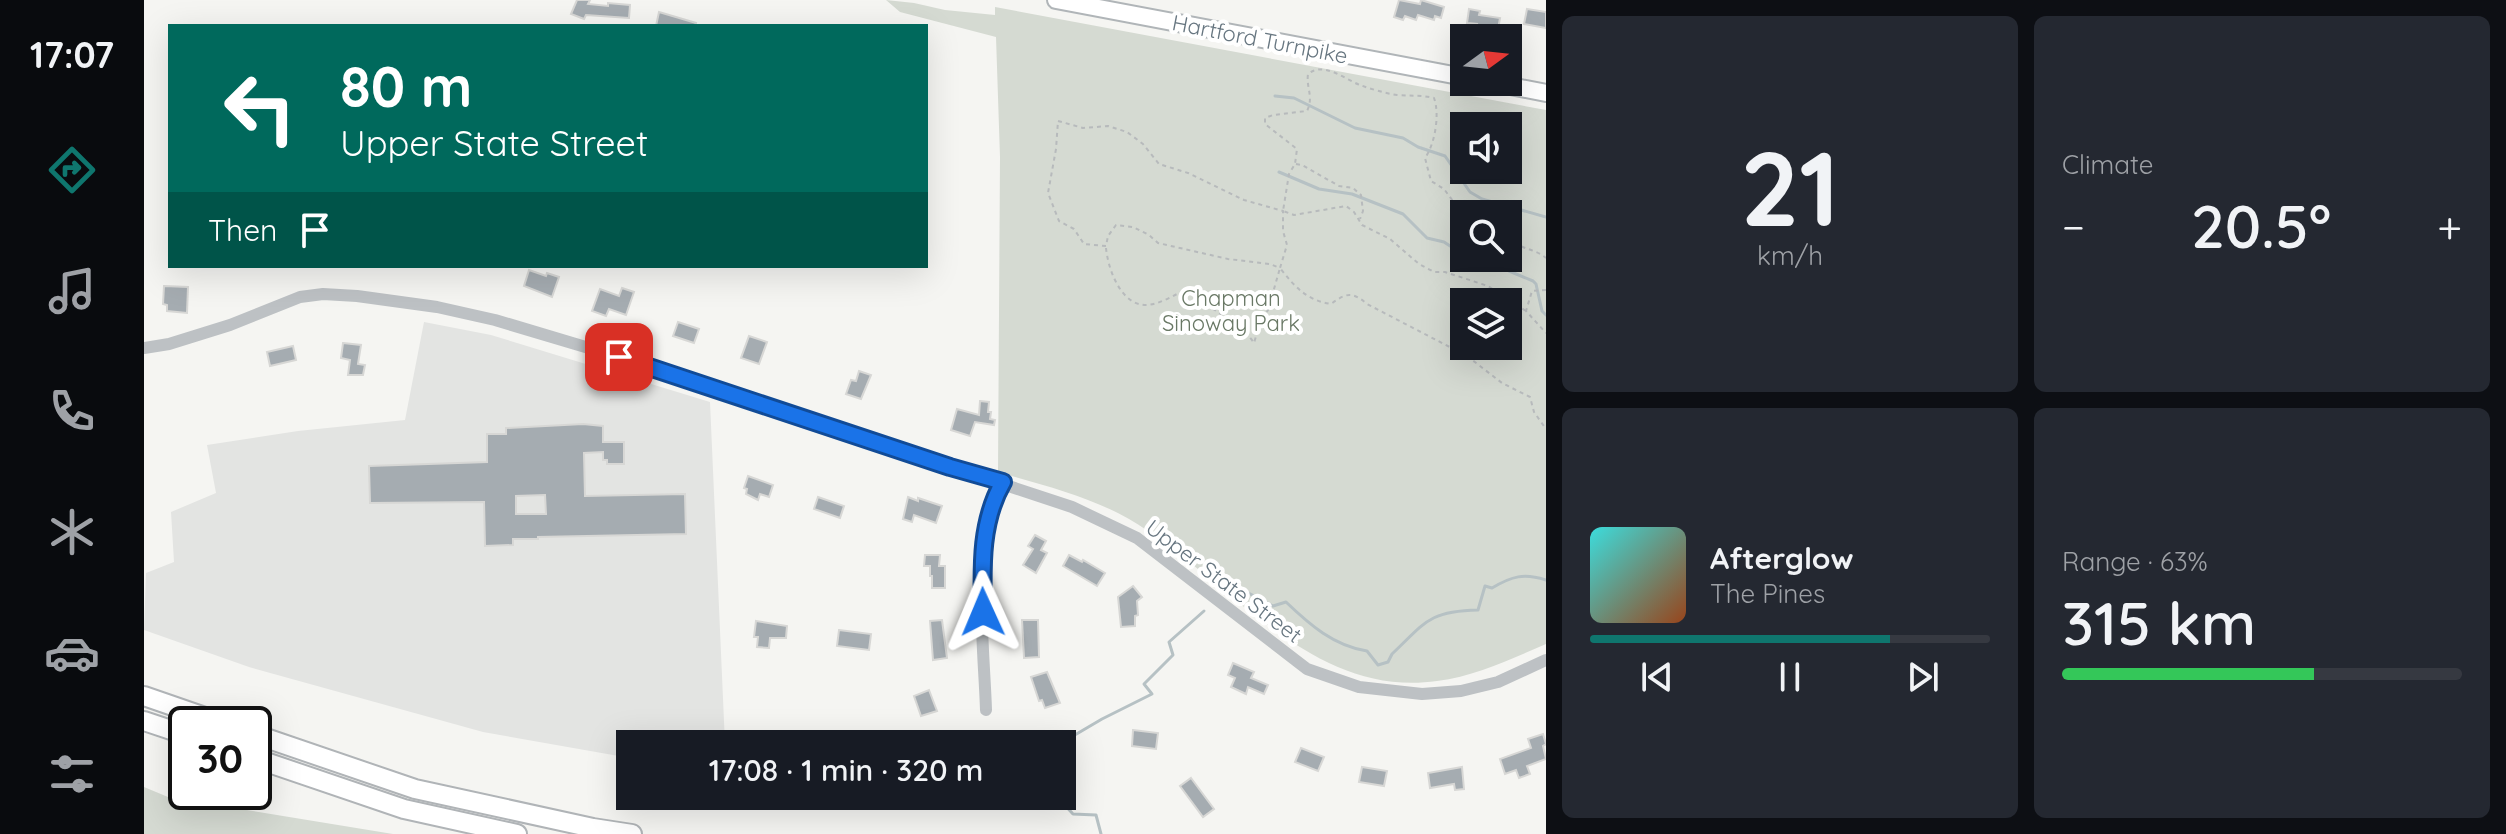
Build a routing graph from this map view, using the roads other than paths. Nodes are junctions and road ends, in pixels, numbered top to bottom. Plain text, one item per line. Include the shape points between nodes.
1 (1056, 0) edge
2 (1450, 74) edge
3 (1522, 88) edge
4 (1546, 93) edge
5 (144, 348) edge
6 (1003, 482) junction
7 (1546, 660) edge
8 (144, 696) edge
9 (173, 706) edge
10 (986, 710) dead end
11 (144, 721) edge
12 (168, 729) edge
13 (272, 740) edge
14 (272, 764) edge
15 (517, 834) edge
16 (632, 834) edge

1 - 2 main road, Hartford Turnpike
3 - 4 main road
5 - 6 street, Upper State Street via 230,325 300,297 357,296 437,307 576,343
6 - 7 street, Upper State Street via 1137,538 1307,669 1359,687 1422,694 1461,691 1498,682
6 - 10 street via 983,546
8 - 9 highway
11 - 12 highway
13 - 16 highway via 415,789
14 - 15 highway via 404,809

